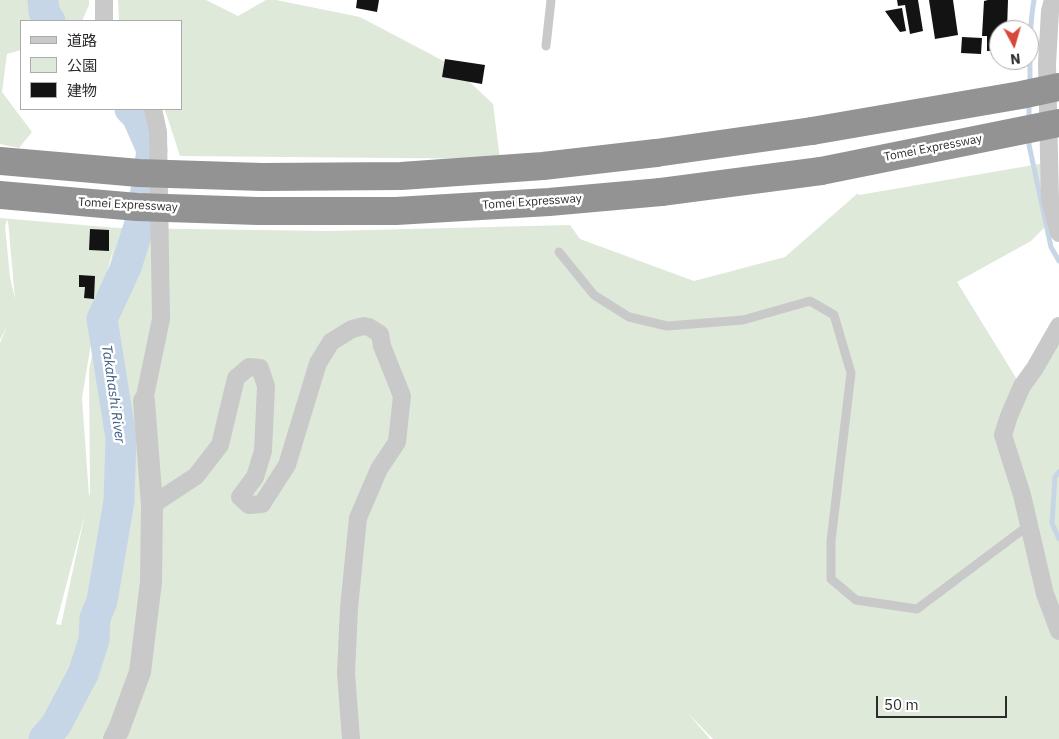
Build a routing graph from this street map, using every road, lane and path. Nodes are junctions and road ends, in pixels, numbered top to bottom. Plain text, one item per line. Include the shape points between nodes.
1 (104, 0) edge
2 (551, 0) edge
3 (1053, 0) edge
4 (104, 20) edge
5 (546, 46) dead end
6 (1059, 87) edge
7 (153, 110) edge
8 (1059, 123) edge
9 (0, 161) edge
10 (0, 195) edge
11 (1059, 234) edge
12 (559, 252) dead end
13 (1059, 326) edge
14 (144, 401) joint
15 (152, 505) junction
16 (1029, 525) junction
17 (1052, 595) edge
18 (1059, 630) edge
19 (114, 739) edge
20 (351, 739) edge

1 - 4 street
2 - 5 lane
3 - 11 street via 1047,64 1050,200
6 - 9 highway, bridge via 812,131 656,153 543,166 401,176 262,177 139,173
7 - 14 street via 158,132 161,319
8 - 10 highway, Tomei Expressway, bridge via 821,170 661,192 549,202 396,211 258,211 137,207
12 - 16 lane via 594,295 629,317 667,326 743,320 810,301 834,315 851,373 831,541 832,579 856,600 917,608
13 - 16 street via 1022,386 1003,435
14 - 15 street
15 - 19 street via 151,582 140,672
15 - 20 street via 196,476 220,445 236,378 249,367 260,368 266,386 263,451 255,477 240,497 249,505 262,504 287,465 318,363 331,342 352,329 364,326 380,334 402,396 397,442 379,469 358,518 346,673
16 - 17 street
17 - 18 street

